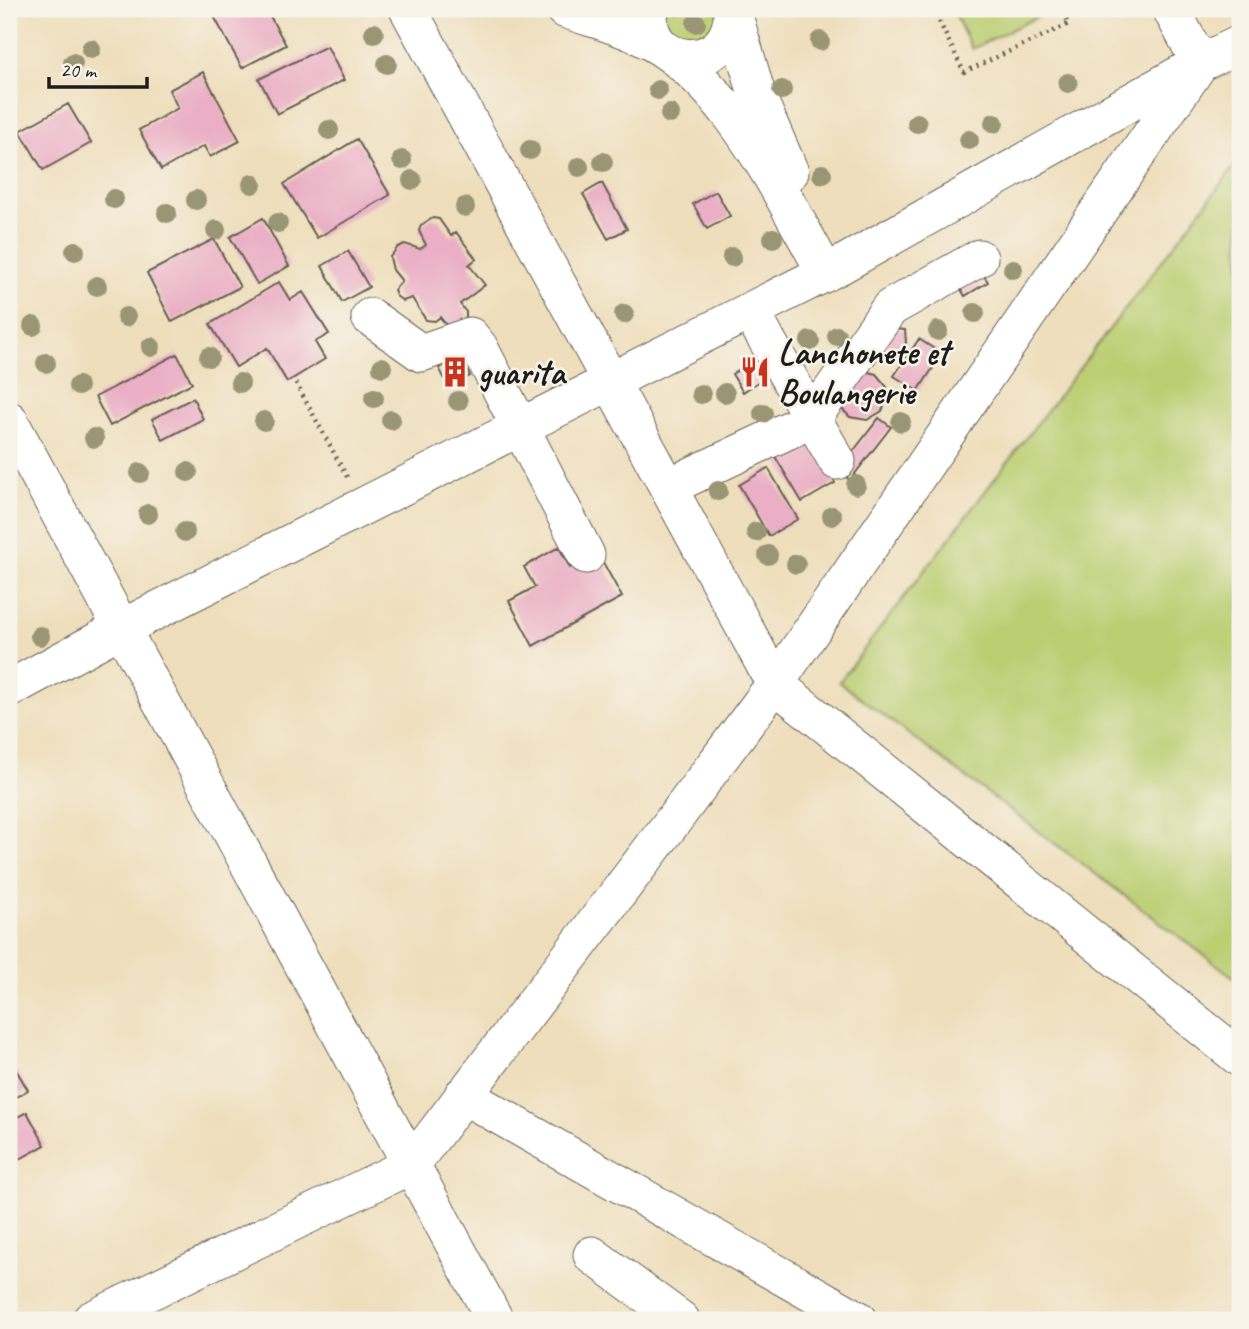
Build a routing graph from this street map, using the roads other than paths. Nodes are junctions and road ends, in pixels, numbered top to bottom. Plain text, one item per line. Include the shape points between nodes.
1 (408, 9) edge
2 (564, 9) edge
3 (650, 9) edge
4 (732, 9) edge
5 (1171, 9) edge
6 (1240, 44) edge
7 (669, 52) junction
8 (1200, 62) junction
9 (979, 258) dead end
10 (834, 269) junction
11 (750, 311) junction
12 (370, 317) dead end
13 (610, 381) junction
14 (812, 419) junction
15 (9, 420) edge
16 (519, 427) junction
17 (837, 461) dead end
18 (668, 487) junction
19 (586, 555) dead end
20 (120, 629) junction
21 (775, 684) junction
22 (9, 690) edge
23 (1240, 1058) edge
24 (463, 1095) junction
25 (411, 1165) junction
26 (592, 1255) dead end
27 (91, 1320) edge
28 (495, 1320) edge
29 (681, 1320) edge
30 (859, 1320) edge

1 - 13 street
2 - 7 street via 641,36
3 - 7 street via 651,30
4 - 7 street via 728,34 710,53 682,58
4 - 10 street via 773,136
5 - 8 street
6 - 8 street
7 - 10 street via 706,83 730,112
8 - 10 street
8 - 21 street
9 - 14 street via 890,307
10 - 11 street
11 - 13 street
11 - 14 street
12 - 16 street via 421,353 470,336
13 - 16 street
13 - 18 street
14 - 17 street
14 - 18 street
15 - 20 street
16 - 19 street
16 - 20 street
18 - 21 street
20 - 22 street
20 - 25 street
21 - 23 street
21 - 24 street
24 - 25 street
24 - 30 street
25 - 27 street
25 - 28 street
26 - 29 street

